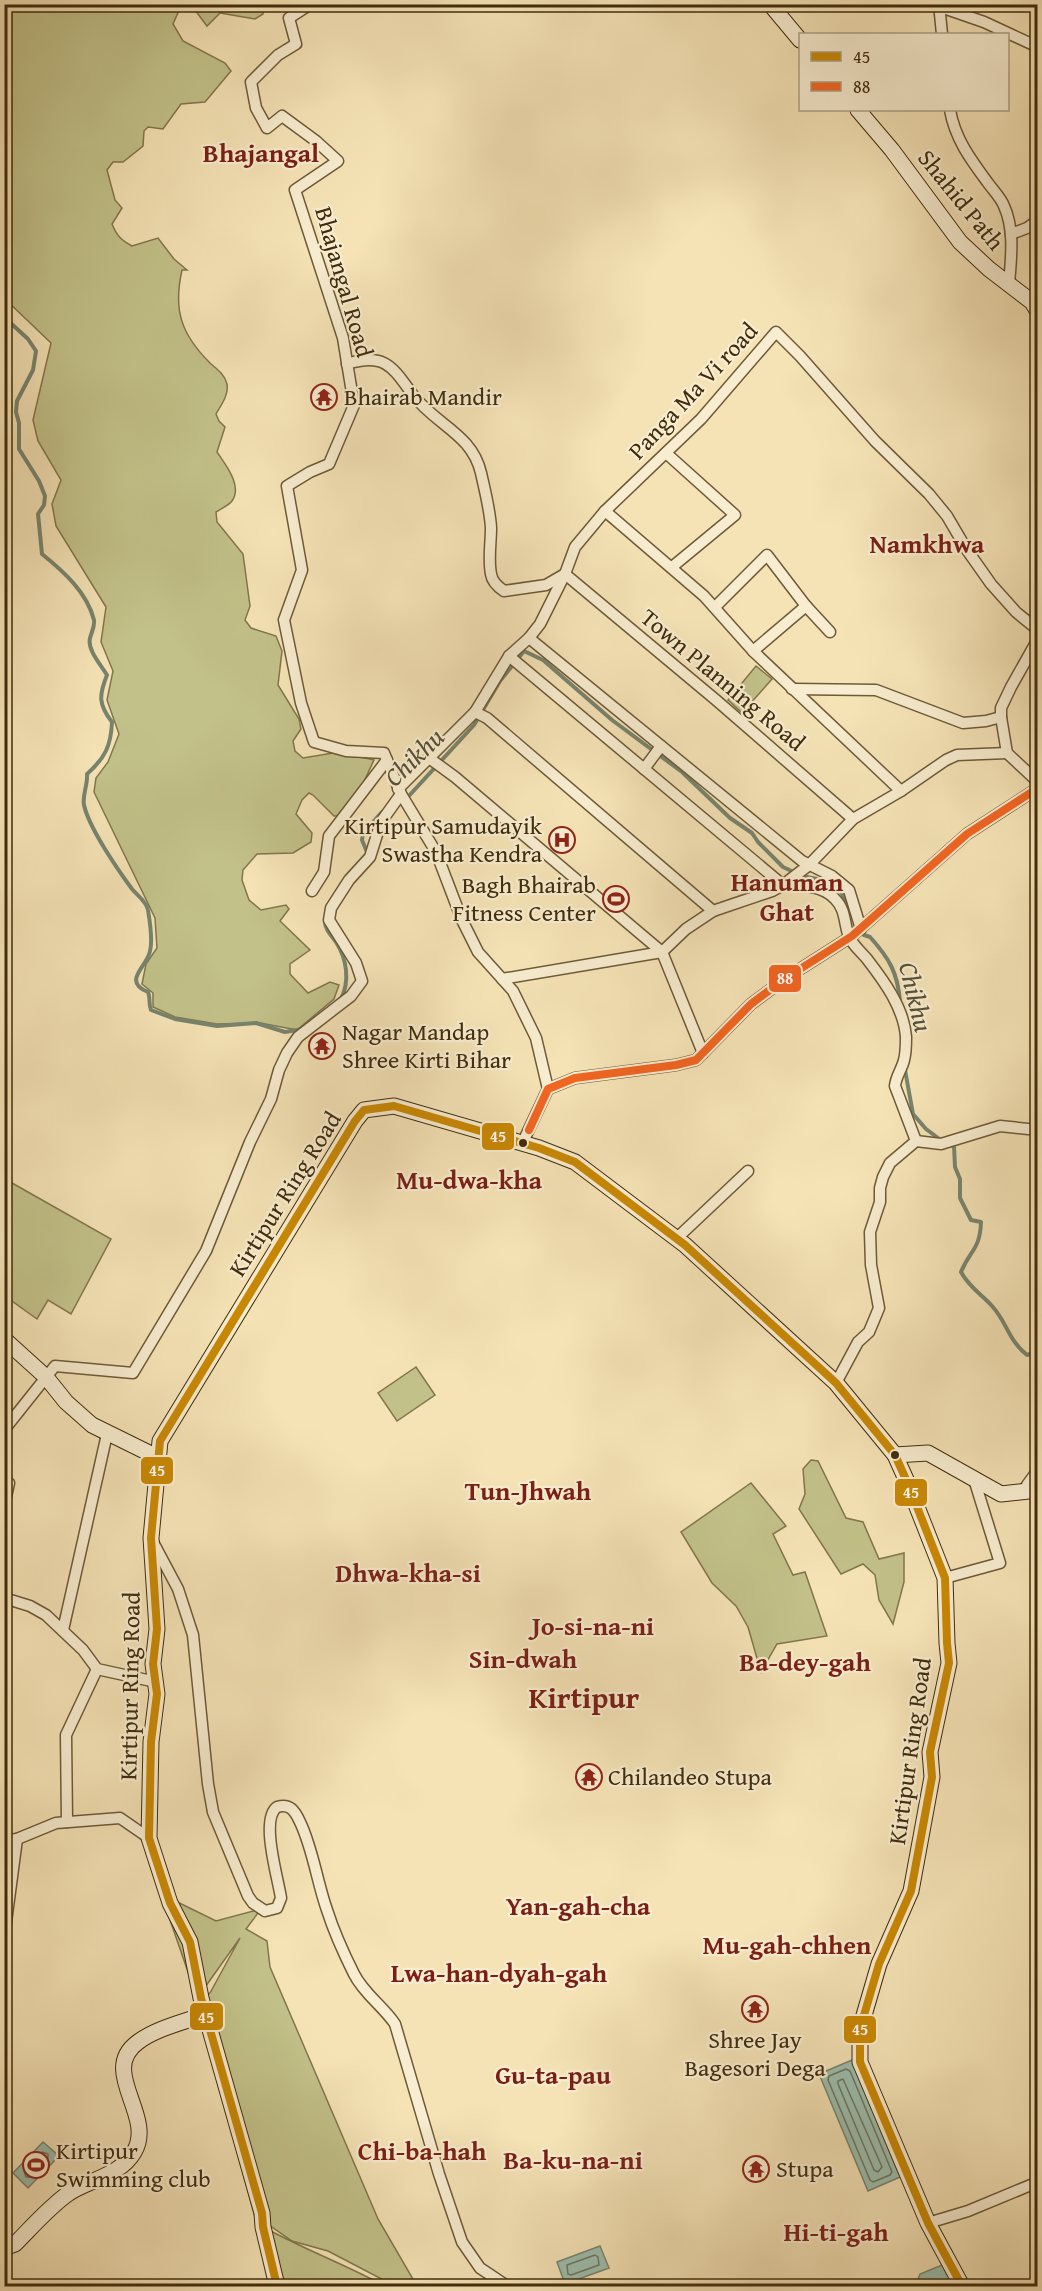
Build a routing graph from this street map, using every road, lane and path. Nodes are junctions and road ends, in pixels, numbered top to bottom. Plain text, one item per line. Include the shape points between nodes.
1 (305, 4) edge
2 (770, 4) edge
3 (937, 6) edge
4 (942, 33) edge
5 (1008, 33) edge
6 (1009, 34) edge
7 (799, 38) edge
8 (1038, 47) edge
9 (859, 111) edge
10 (950, 111) edge
11 (1038, 220) edge
12 (1011, 234) junction
13 (1009, 284) junction
14 (1038, 312) edge
15 (347, 364) junction
16 (666, 453) junction
17 (606, 511) junction
18 (672, 567) junction
19 (566, 574) junction
20 (806, 606) junction
21 (715, 607) junction
22 (1038, 630) edge
23 (830, 632) dead end
24 (529, 638) junction
25 (1038, 639) edge
26 (753, 651) junction
27 (509, 656) junction
28 (792, 689) junction
29 (475, 712) junction
30 (1001, 717) junction
31 (661, 746) junction
32 (1007, 753) junction
33 (429, 759) junction
34 (387, 760) junction
35 (644, 769) junction
36 (1038, 782) edge
37 (1038, 788) edge
38 (400, 791) junction
39 (901, 791) junction
40 (852, 819) junction
41 (809, 865) junction
42 (787, 881) junction
43 (312, 891) dead end
44 (712, 911) junction
45 (854, 934) junction
46 (662, 952) junction
47 (502, 980) junction
48 (703, 1053) junction
49 (548, 1089) junction
50 (1038, 1130) edge
51 (916, 1141) junction
52 (522, 1144) junction
53 (748, 1171) dead end
54 (677, 1238) junction
55 (4, 1339) edge
56 (46, 1377) junction
57 (836, 1383) junction
58 (4, 1430) edge
59 (106, 1434) junction
60 (895, 1455) junction
61 (159, 1458) junction
62 (1038, 1470) edge
63 (974, 1479) junction
64 (9, 1483) dead end
65 (1032, 1491) edge
66 (4, 1506) edge
67 (151, 1538) junction
68 (945, 1578) junction
69 (4, 1598) edge
70 (63, 1630) junction
71 (98, 1669) junction
72 (156, 1682) junction
73 (68, 1822) junction
74 (149, 1838) junction
75 (17, 1839) junction
76 (4, 1841) edge
77 (4, 1937) edge
78 (206, 2014) junction
79 (1038, 2182) edge
80 (928, 2223) junction
81 (4, 2248) edge
82 (277, 2286) edge
83 (507, 2286) edge
84 (962, 2286) edge

1 - 15 street, Bhajangal Road via 288,18 296,44 278,55 251,82 256,108 267,128 282,116 338,161 295,190 343,338
2 - 7 street
3 - 4 street
3 - 5 street
6 - 8 street
9 - 13 street, Shahid Path via 960,242
10 - 12 street via 968,156 1004,204
11 - 12 street
12 - 13 street
13 - 14 street, Shahid Path via 1032,302
15 - 19 street via 385,362 420,402 467,442 480,470 490,527 491,576 498,587 504,591 546,585
15 - 34 street, Bhajangal Road via 354,405 329,464 287,486 302,570 284,620 301,703 314,741 346,751 384,753
16 - 17 street, Panga Ma Vi road
16 - 18 street via 735,516
16 - 22 street, Panga Ma Vi road via 724,395 776,332 929,494 991,584
17 - 18 street, Town Planning Road
17 - 19 street, Panga Ma Vi road via 575,547
18 - 21 street, Town Planning Road
19 - 24 street, Panga Ma Vi road
19 - 40 street, Town Planning Road
20 - 21 street via 767,555
20 - 23 street
20 - 26 street, Town Planning Road
21 - 26 street, Town Planning Road
24 - 27 street, Panga Ma Vi road
24 - 31 street
25 - 30 street via 1001,708
26 - 28 street, Town Planning Road
27 - 29 street, Panga Ma Vi road
27 - 35 street
28 - 30 street via 876,690 963,723
28 - 39 street, Town Planning Road
29 - 33 street, Panga Ma Vi road
29 - 44 street via 487,718
30 - 32 street
31 - 35 street
31 - 41 street
32 - 36 street
32 - 39 street via 957,755
33 - 38 street, Panga Ma Vi road
33 - 46 street
34 - 38 street
34 - 43 street via 329,836 324,872
35 - 42 street
37 - 45 street via 967,834
38 - 47 street via 436,852 478,952
38 - 56 street, Panga Ma Vi road via 381,822 370,857 331,909 329,920 356,963 362,981 351,996 298,1037 287,1053 206,1251 133,1373 55,1366
39 - 40 street
40 - 41 street
41 - 42 street
41 - 45 street via 849,890
42 - 44 street via 772,891
42 - 45 street via 836,899
44 - 46 street
45 - 48 street via 751,1004
45 - 51 street via 902,1019 906,1035 904,1060 895,1086
46 - 47 street
46 - 48 street
47 - 49 street via 513,991 536,1038
48 - 49 street via 696,1060 676,1065 575,1077
49 - 52 street
50 - 51 street via 1000,1126 941,1144
51 - 57 street via 890,1162 883,1177 870,1232 879,1308 869,1332 858,1342
52 - 54 street, Kirtipur Ring Road via 575,1162
52 - 61 street, Kirtipur Ring Road via 394,1106 364,1110 160,1441
53 - 54 street
54 - 57 street, Kirtipur Ring Road
55 - 56 street
56 - 58 street
56 - 59 street via 66,1402
57 - 60 street, Kirtipur Ring Road
59 - 61 street
59 - 70 street
60 - 63 street via 928,1453
60 - 68 street, Kirtipur Ring Road
61 - 67 street, Kirtipur Ring Road
62 - 65 street via 1027,1485
63 - 65 street via 1001,1494
63 - 68 street via 1000,1563
64 - 66 street
67 - 72 street, Kirtipur Ring Road via 158,1629 153,1664
67 - 83 street via 178,1589 193,1635 213,1812 248,1896 265,1911 277,1908 281,1898 269,1817 277,1807 289,1806 302,1824 327,1912 354,1975 395,2024 462,2242 480,2268
68 - 80 street, Kirtipur Ring Road via 950,1663 930,1752 932,1777 914,1880 879,1964 860,2046 860,2062
69 - 70 street via 30,1606
70 - 71 street
71 - 72 street
71 - 73 street via 66,1735
72 - 74 street, Kirtipur Ring Road
73 - 74 street via 120,1818
73 - 75 street
74 - 78 street, Kirtipur Ring Road via 170,1903 190,1942
75 - 76 street
75 - 77 street
78 - 81 street via 150,2035 125,2056 122,2072 140,2133 129,2160 68,2194 15,2244
78 - 82 street, Kirtipur Ring Road via 262,2213
79 - 80 street
80 - 84 street, Kirtipur Ring Road

